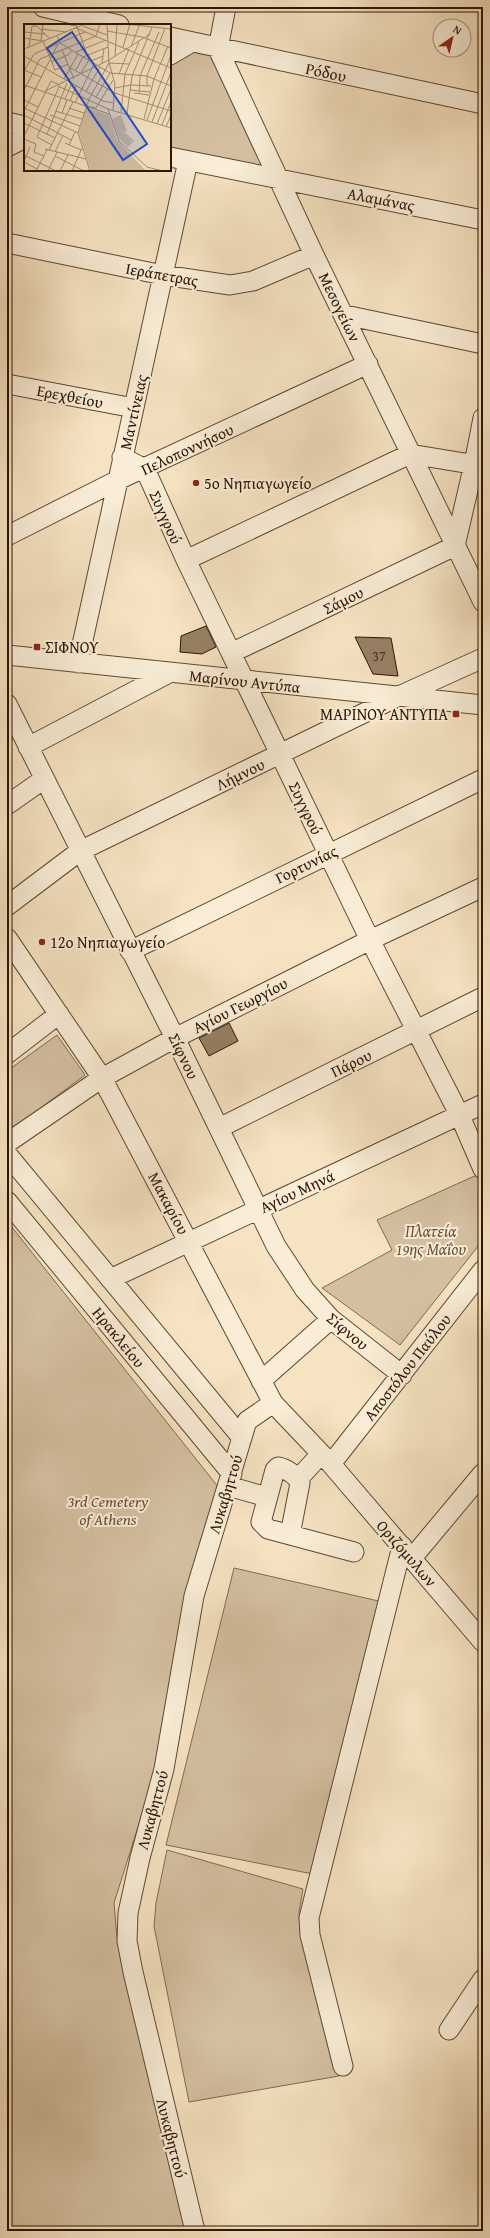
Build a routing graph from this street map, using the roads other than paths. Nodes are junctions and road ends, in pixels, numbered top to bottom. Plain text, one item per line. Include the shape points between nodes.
1 (43, 7) edge
2 (226, 7) edge
3 (115, 24) edge
4 (171, 37) edge
5 (192, 42) junction
6 (218, 49) junction
7 (171, 54) edge
8 (483, 104) edge
9 (7, 122) edge
10 (24, 126) edge
11 (24, 138) edge
12 (7, 147) edge
13 (179, 159) edge
14 (280, 179) junction
15 (483, 220) edge
16 (7, 243) edge
17 (314, 255) junction
18 (163, 275) junction
19 (345, 315) junction
20 (483, 344) edge
21 (368, 364) junction
22 (7, 384) edge
23 (134, 408) junction
24 (483, 418) edge
25 (410, 454) junction
26 (122, 457) junction
27 (479, 465) edge
28 (145, 469) junction
29 (118, 480) junction
30 (7, 536) edge
31 (455, 546) junction
32 (186, 560) junction
33 (477, 577) edge
34 (483, 602) edge
35 (231, 653) junction
36 (7, 655) edge
37 (483, 658) edge
38 (78, 663) junction
39 (169, 673) junction
40 (245, 680) junction
41 (400, 696) junction
42 (483, 705) edge
43 (8, 708) edge
44 (28, 747) junction
45 (281, 755) junction
46 (44, 779) junction
47 (483, 779) edge
48 (7, 805) edge
49 (80, 851) junction
50 (328, 853) junction
51 (483, 888) edge
52 (7, 906) edge
53 (7, 938) edge
54 (370, 940) junction
55 (130, 951) junction
56 (483, 997) edge
57 (59, 1014) junction
58 (417, 1032) junction
59 (175, 1038) junction
60 (7, 1054) edge
61 (102, 1078) junction
62 (483, 1104) edge
63 (460, 1116) junction
64 (219, 1128) junction
65 (7, 1143) edge
66 (7, 1154) edge
67 (483, 1169) edge
68 (7, 1201) edge
69 (259, 1209) junction
70 (189, 1241) junction
71 (483, 1270) edge
72 (110, 1279) junction
73 (331, 1319) junction
74 (402, 1375) junction
75 (261, 1380) junction
76 (273, 1403) junction
77 (242, 1438) junction
78 (326, 1459) junction
79 (483, 1473) edge
80 (298, 1479) junction
81 (230, 1480) junction
82 (267, 1497) junction
83 (290, 1535) junction
84 (354, 1552) dead end
85 (407, 1552) junction
86 (483, 1642) edge
87 (483, 1979) edge
88 (449, 2030) dead end
89 (343, 2066) dead end
90 (195, 2231) edge

1 - 3 street
2 - 6 street
4 - 5 street, Ρόδου
5 - 6 street, Ρόδου
5 - 7 street
6 - 8 street, Ρόδου
6 - 14 street, Μεσογείων
9 - 10 street
11 - 12 street
13 - 14 street, Αλαμάνας
13 - 18 street, Μαντίνειας
14 - 15 street, Αλαμάνας
14 - 17 street, Μεσογείων
16 - 18 street, Ιεράπετρας
17 - 18 street, Ιεράπετρας via 242,284 230,285
17 - 19 street, Μεσογείων
18 - 23 street, Μαντίνειας
19 - 20 street
19 - 21 street, Μεσογείων
21 - 25 street, Μεσογείων
21 - 28 street, Πελοποννήσου
22 - 23 street, Ερεχθείου
23 - 26 street, Μαντίνειας
24 - 27 street
25 - 27 street
25 - 31 street, Μεσογείων
25 - 32 street
26 - 28 street
26 - 29 street, Μαντίνειας
27 - 31 street
28 - 29 street, Πελοποννήσου
28 - 32 street, Συγγρού
29 - 30 street, Πελοποννήσου
29 - 38 street, Μαντίνειας
31 - 33 street, Μεσογείων
31 - 35 street, Σάμου
32 - 35 street, Συγγρού
33 - 34 street, Μεσογείων
35 - 40 street, Συγγρού
36 - 38 street, Μαρίνου Αντύπα
37 - 41 street, Λήμνου
38 - 39 street, Μαρίνου Αντύπα
39 - 40 street, Μαρίνου Αντύπα
39 - 44 street
40 - 41 street, Μαρίνου Αντύπα
40 - 45 street, Συγγρού
41 - 42 street, Μαρίνου Αντύπα
41 - 45 street, Λήμνου
43 - 44 street, Σίφνου
44 - 46 street, Σίφνου
45 - 49 street, Λήμνου
45 - 50 street, Συγγρού
46 - 48 street
46 - 49 street, Σίφνου
47 - 50 street, Γορτυνίας
49 - 52 street, Λήμνου
49 - 55 street, Σίφνου
50 - 54 street, Συγγρού
50 - 55 street, Γορτυνίας
51 - 54 street, Αγίου Γεωργίου
53 - 57 street, Μακαρίου
54 - 58 street, Συγγρού
54 - 59 street, Αγίου Γεωργίου
55 - 59 street, Σίφνου
56 - 58 street, Πάρου
57 - 60 street
57 - 61 street, Μακαρίου
58 - 63 street, Συγγρού
58 - 64 street, Πάρου
59 - 61 street, Αγίου Γεωργίου
59 - 64 street, Σίφνου
61 - 65 street, Αγίου Γεωργίου
61 - 70 street, Μακαρίου
62 - 63 street, Αγίου Μηνά
63 - 67 street, Συγγρού
63 - 69 street, Αγίου Μηνά
64 - 69 street, Σίφνου
66 - 72 street
68 - 81 street, Ηρακλείου
69 - 70 street, Αγίου Μηνά
69 - 73 street, Σίφνου via 276,1246 300,1284
70 - 72 street, Αγίου Μηνά
70 - 75 street, Μακαρίου
71 - 74 street, Αποστόλου Παύλου
72 - 77 street
73 - 74 street, Σίφνου
73 - 75 street
74 - 78 street, Αποστόλου Παύλου
75 - 76 street, Μακαρίου
76 - 77 street, Λυκαβηττού via 248,1421
76 - 78 street, Μακαρίου
77 - 81 street, Λυκαβηττού
78 - 80 street, Αποστόλου Παύλου
78 - 85 street, Οριζόμυλων
79 - 85 street
80 - 82 street via 282,1467 278,1467
80 - 83 street via 301,1490
81 - 82 street
81 - 90 street, Λυκαβηττού via 194,1596 164,1769 128,1914 127,1941 133,1972
82 - 83 street via 261,1522 268,1529
83 - 84 street
85 - 86 street, Οριζόμυλων
85 - 89 street via 309,1918 310,1935
87 - 88 street

